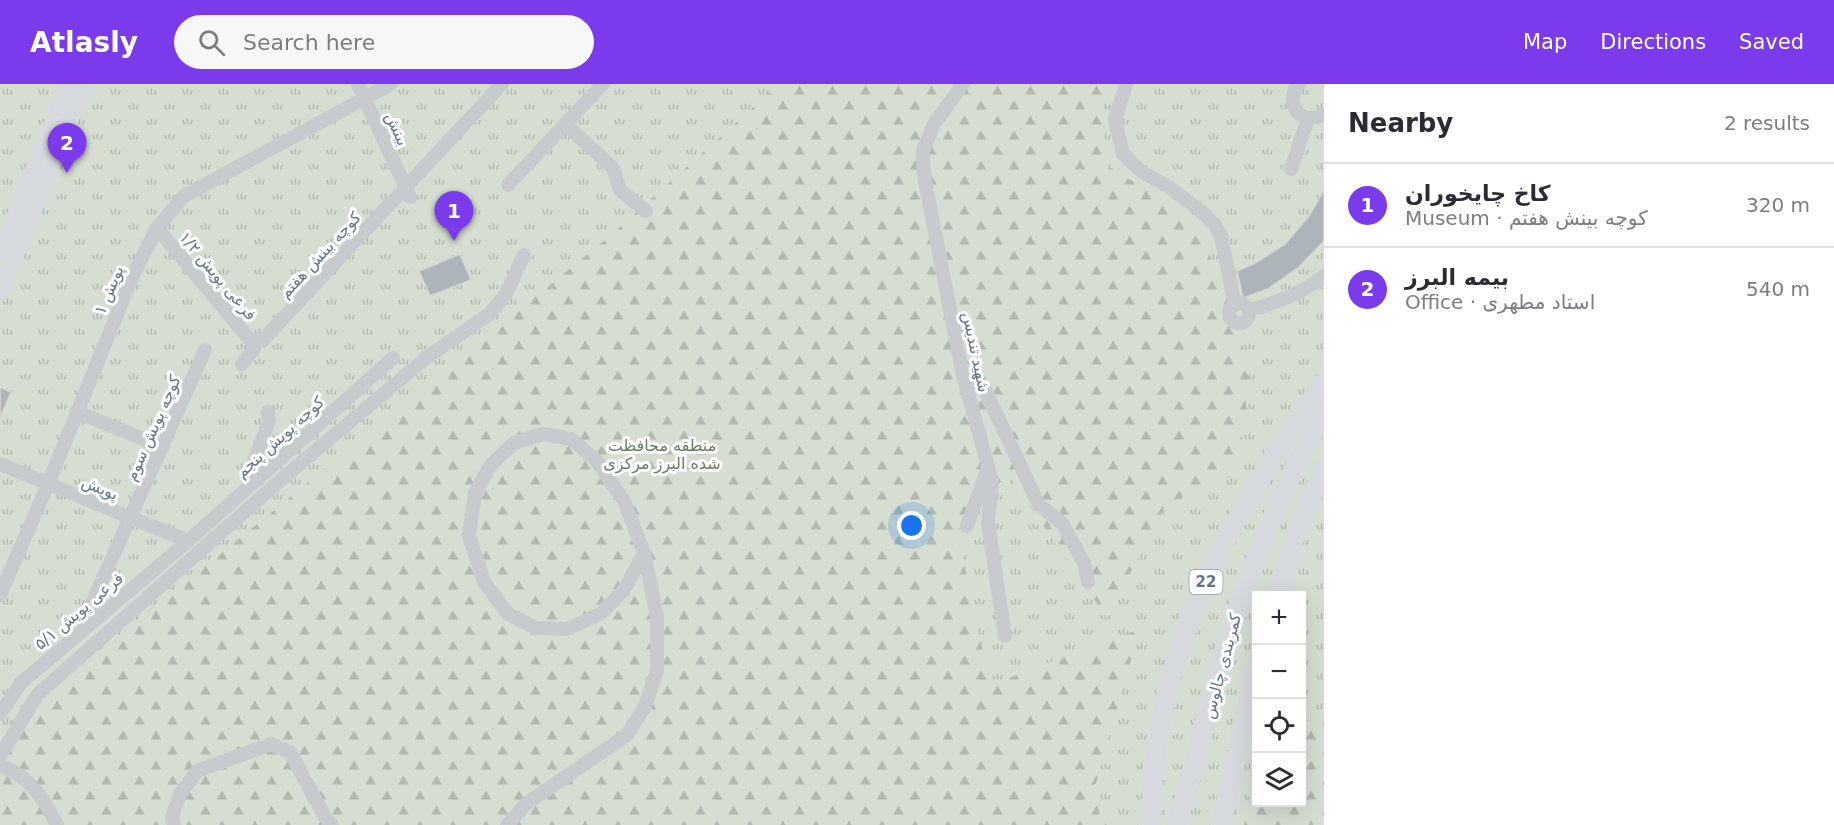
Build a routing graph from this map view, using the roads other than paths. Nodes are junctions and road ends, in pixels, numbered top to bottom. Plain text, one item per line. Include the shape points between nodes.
1 (68, 84) edge
2 (85, 84) edge
3 (358, 84) edge
4 (391, 84) edge
5 (502, 84) edge
6 (603, 84) edge
7 (963, 84) edge
8 (1126, 84) edge
9 (1293, 88) edge
10 (365, 99) junction
11 (1324, 114) edge
12 (1308, 118) junction
13 (566, 124) junction
14 (1291, 169) dead end
15 (508, 185) dead end
16 (408, 192) junction
17 (646, 211) dead end
18 (157, 228) junction
19 (0, 252) edge
20 (524, 255) dead end
21 (1324, 276) edge
22 (0, 294) edge
23 (256, 340) junction
24 (205, 350) dead end
25 (393, 358) dead end
26 (242, 364) dead end
27 (962, 371) junction
28 (1324, 382) edge
29 (77, 412) junction
30 (268, 412) dead end
31 (1324, 413) edge
32 (163, 447) junction
33 (0, 464) edge
34 (1324, 467) edge
35 (988, 468) junction
36 (255, 482) junction
37 (48, 484) junction
38 (131, 518) junction
39 (967, 526) dead end
40 (188, 541) junction
41 (644, 553) junction
42 (1088, 582) dead end
43 (1279, 591) edge
44 (0, 595) edge
45 (91, 622) junction
46 (1005, 636) dead end
47 (1252, 691) edge
48 (0, 714) edge
49 (0, 756) edge
50 (0, 765) edge
51 (1150, 816) edge
52 (57, 825) edge
53 (174, 825) edge
54 (332, 825) edge
55 (507, 825) edge
56 (1176, 825) edge
57 (1221, 825) edge

1 - 19 main road
2 - 22 main road
3 - 10 street, بینش
4 - 10 street, پویش ۱
5 - 16 street
6 - 13 street
7 - 27 street, شهید تندیس via 934,124 923,150 924,176
8 - 21 street via 1115,120 1123,154 1215,225 1221,236 1234,304 1229,315 1235,322 1246,320 1248,310 1289,296
9 - 12 street via 1294,107
10 - 16 street, بینش
10 - 18 street, پویش ۱ via 184,196
11 - 12 street
12 - 14 street
13 - 15 street
13 - 17 street via 613,168 620,190
16 - 23 street, کوچه بینش هفتم via 262,341
18 - 23 street, فرعی پویش ۱/۲ via 250,340
18 - 29 street, پویش ۱ via 133,275
20 - 49 street via 505,296 489,314 426,358 283,478 38,694
23 - 26 street
24 - 32 street, کوچه پویش سوم
25 - 36 street, کوچه پویش پنجم
27 - 35 street, شهید تندیس
27 - 42 street via 985,390 1039,505 1062,523 1084,563
28 - 51 highway, 22 via 1266,470 1197,600 1162,712
29 - 32 street
29 - 37 street, پویش ۱
30 - 36 street via 269,421 253,464
31 - 56 highway, کمربندی چالوس via 1277,504 1243,592
32 - 38 street, کوچه پویش سوم
33 - 37 street, پویش
34 - 43 highway via 1295,537
35 - 39 street
35 - 46 street, شهید تندیس via 992,481 988,523
36 - 40 street, کوچه پویش پنجم
37 - 38 street, پویش
37 - 44 street, پویش ۱
38 - 40 street, پویش
38 - 45 street, کوچه پویش سوم via 88,612
40 - 45 street, فرعی پویش ۵/۱
41 - 41 street via 624,501 596,460 570,439 543,434 514,443 491,465 475,493 469,535 484,582 508,614 536,628 567,629 600,614 624,590
41 - 55 street via 657,616 657,671 645,706 627,735 526,804
45 - 48 street, فرعی پویش ۵/۱ via 21,683
47 - 57 highway
50 - 52 street via 35,788
53 - 54 street via 172,817 180,794 197,771 271,744 290,752

